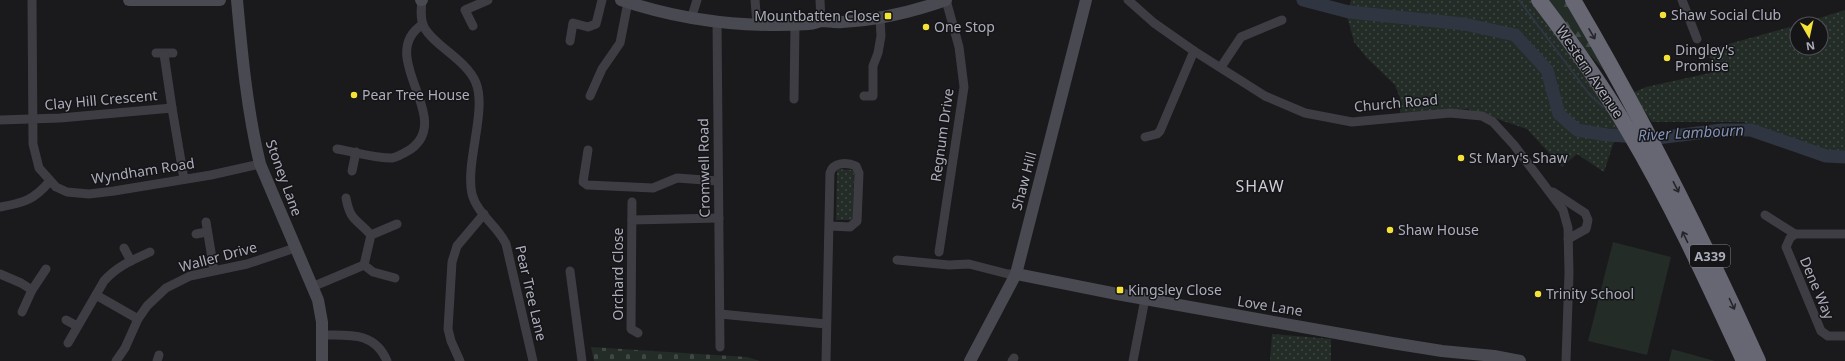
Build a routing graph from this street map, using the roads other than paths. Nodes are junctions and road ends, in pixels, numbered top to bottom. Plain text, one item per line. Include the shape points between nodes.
1 (32, 0) edge
2 (129, 0) edge
3 (220, 0) edge
4 (237, 0) edge
5 (422, 0) edge
6 (488, 0) edge
7 (602, 0) edge
8 (697, 0) edge
9 (755, 0) edge
10 (820, 0) edge
11 (946, 0) edge
12 (1086, 0) edge
13 (1128, 0) edge
14 (1539, 0) edge
15 (1573, 0) edge
16 (1682, 0) edge
17 (624, 1) edge
18 (880, 18) junction
19 (691, 19) junction
20 (1282, 20) dead end
21 (716, 22) junction
22 (821, 22) junction
23 (423, 24) junction
24 (757, 24) junction
25 (795, 25) junction
26 (472, 26) dead end
27 (1696, 40) dead end
28 (570, 41) dead end
29 (1194, 51) junction
30 (164, 53) dead end
31 (1220, 67) junction
32 (590, 96) dead end
33 (864, 96) dead end
34 (794, 99) dead end
35 (172, 108) junction
36 (0, 120) edge
37 (33, 120) junction
38 (1145, 137) dead end
39 (337, 149) dead end
40 (588, 150) dead end
41 (356, 152) junction
42 (1651, 154) junction
43 (260, 164) junction
44 (352, 171) dead end
45 (184, 179) junction
46 (718, 181) junction
47 (49, 182) junction
48 (1546, 189) junction
49 (346, 198) dead end
50 (632, 202) dead end
51 (0, 207) edge
52 (484, 214) junction
53 (1765, 215) dead end
54 (719, 218) junction
55 (632, 220) junction
56 (206, 222) dead end
57 (396, 224) dead end
58 (830, 226) junction
59 (207, 232) junction
60 (196, 234) dead end
61 (1795, 234) junction
62 (1845, 234) edge
63 (371, 235) junction
64 (1568, 239) junction
65 (124, 248) dead end
66 (295, 248) junction
67 (150, 252) dead end
68 (938, 252) dead end
69 (898, 260) dead end
70 (131, 261) junction
71 (364, 265) junction
72 (46, 269) dead end
73 (214, 270) junction
74 (570, 271) dead end
75 (0, 274) edge
76 (1016, 274) junction
77 (395, 278) dead end
78 (312, 287) junction
79 (32, 290) junction
80 (96, 295) junction
81 (1145, 299) junction
82 (22, 312) dead end
83 (720, 314) junction
84 (138, 319) junction
85 (66, 320) dead end
86 (826, 324) junction
87 (77, 326) junction
88 (632, 332) dead end
89 (323, 335) junction
90 (1845, 336) edge
91 (68, 343) dead end
92 (720, 347) dead end
93 (1458, 357) edge
94 (116, 361) edge
95 (322, 361) edge
96 (387, 361) edge
97 (460, 361) edge
98 (532, 361) edge
99 (582, 361) edge
100 (826, 361) edge
101 (970, 361) edge
102 (1133, 361) edge
103 (1520, 361) edge
104 (1566, 361) edge
105 (1744, 361) edge
106 (1758, 361) edge

1 - 37 street, Wyndham Road
2 - 3 street
4 - 43 street, Stoney Lane via 246,94
5 - 23 street
6 - 26 street via 465,10
7 - 28 street via 596,24 588,27 573,23
8 - 19 street
9 - 24 street
10 - 22 street
11 - 18 street
11 - 68 street, Regnum Drive via 959,48 964,87
12 - 76 street, Shaw Hill
13 - 29 street, Church Road via 1154,23
14 - 42 highway, Western Avenue / A339 via 1574,47 1628,130
15 -> 42 highway, Western Avenue / A339 via 1644,125
16 - 27 street
17 - 19 street via 668,15
17 - 32 street via 620,42 602,69
18 - 22 street
18 - 33 street via 881,36 878,53 869,66 873,96
19 - 21 street
20 - 31 street via 1241,37
21 - 24 street
21 - 46 street, Cromwell Road
22 - 25 street
23 - 41 street via 413,30 407,44 406,56 423,113 424,131 417,144 394,158
23 - 52 street, Pear Tree Lane via 469,72 478,88 472,190 474,199
24 - 25 street
25 - 34 street
29 - 31 street, Church Road
29 - 38 street via 1160,131
30 - 35 street
31 - 48 street, Church Road via 1265,96 1305,113 1352,122 1450,113 1482,116 1502,130
35 - 37 street, Clay Hill Crescent
35 - 45 street, Clay Hill Crescent
36 - 37 street, Clay Hill Crescent
37 - 47 street, Wyndham Road via 34,157
39 - 41 street
40 - 46 street via 583,182 587,185 653,188 677,178
41 - 44 street
105 -> 42 highway, Western Avenue / A339 via 1685,236
42 -> 106 highway, Western Avenue / A339 via 1700,236
43 - 45 street, Wyndham Road
43 - 66 street, Stoney Lane
45 - 47 street, Wyndham Road via 89,194 67,192
46 - 54 street, Cromwell Road
47 - 51 street via 36,197
48 - 64 street, Church Road via 1563,210
48 - 64 street, Church Road via 1585,213 1588,220 1586,229
49 - 63 street via 352,217
50 - 55 street, Orchard Close
52 - 97 street via 457,246 452,262 448,329
52 - 98 street, Pear Tree Lane via 497,228 506,244
53 - 61 street
54 - 55 street, Orchard Close
54 - 83 street, Cromwell Road
55 - 88 street, Orchard Close
56 - 59 street
57 - 63 street
58 - 58 street via 850,227 857,221 859,173 852,164 837,165 832,169
58 - 86 street
59 - 60 street
59 - 73 street
61 - 62 street, Dene Way
61 - 90 street, Dene Way via 1787,243 1787,252 1819,328 1825,335
63 - 71 street
64 - 104 street, Church Road
65 - 70 street
66 - 73 street, Waller Drive via 247,264
66 - 78 street, Stoney Lane
67 - 70 street
69 - 76 street via 949,265 969,264
70 - 80 street via 112,272
71 - 77 street via 373,272
71 - 78 street
72 - 79 street
73 - 84 street, Waller Drive via 190,276 166,288 147,306
74 - 99 street
75 - 79 street
76 - 81 street, Love Lane
76 - 101 street, Shaw Hill
78 - 89 street, Stoney Lane via 318,300
79 - 82 street
80 - 84 street
80 - 87 street
81 - 93 street, Love Lane
81 - 102 street
83 - 86 street
83 - 92 street, Cromwell Road
84 - 94 street, Waller Drive
85 - 87 street
86 - 100 street
87 - 91 street
89 - 95 street, Stoney Lane
89 - 96 street via 366,338 378,346
93 - 103 street, Love Lane via 1494,356

